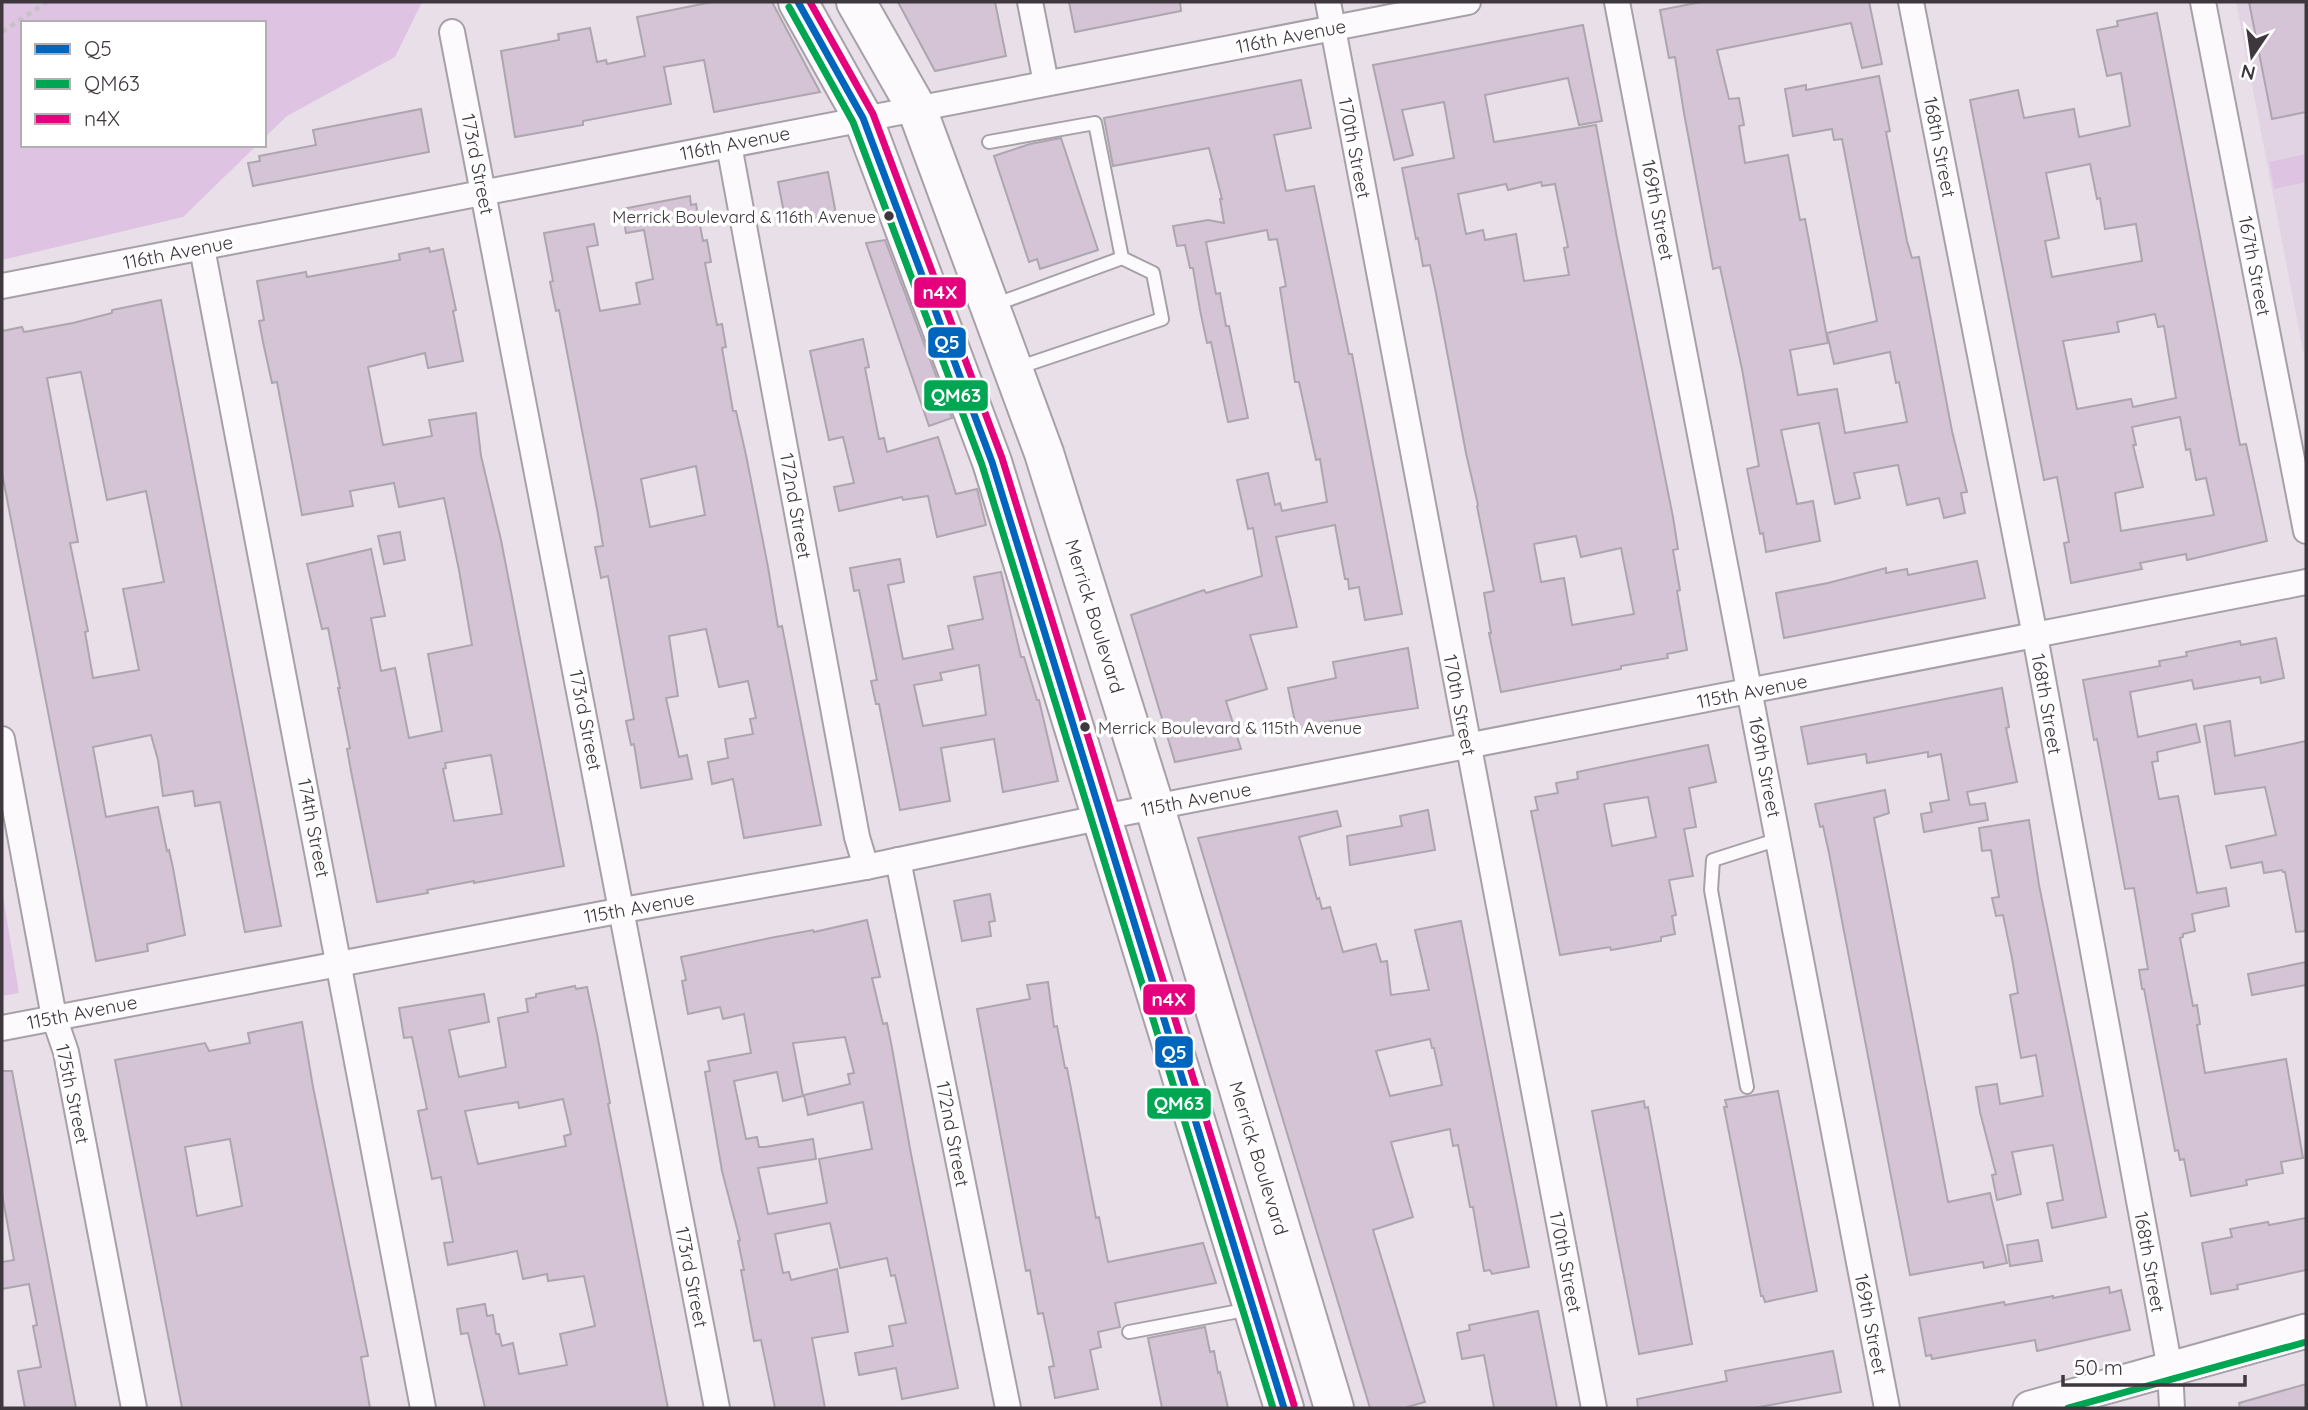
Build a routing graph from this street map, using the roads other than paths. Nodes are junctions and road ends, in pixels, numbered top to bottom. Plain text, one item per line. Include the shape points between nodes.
1 (798, 2) edge
2 (856, 2) edge
3 (1030, 2) edge
4 (1328, 2) edge
5 (1468, 2) edge
6 (1617, 2) edge
7 (1911, 2) edge
8 (2203, 2) edge
9 (1333, 28) junction
10 (452, 32) dead end
11 (1046, 83) junction
12 (917, 108) junction
13 (863, 118) junction
14 (989, 142) dead end
15 (729, 145) junction
16 (483, 192) junction
17 (202, 248) junction
18 (1122, 258) junction
19 (2, 286) edge
20 (990, 307) junction
21 (1013, 369) junction
22 (1036, 431) junction
23 (989, 453) junction
24 (2306, 531) edge
25 (2306, 582) edge
26 (2035, 636) junction
27 (1751, 691) junction
28 (2, 739) edge
29 (1468, 745) junction
30 (1155, 807) junction
31 (1103, 817) junction
32 (1779, 839) junction
33 (898, 860) junction
34 (866, 867) junction
35 (623, 910) junction
36 (340, 964) junction
37 (54, 1017) junction
38 (2, 1028) edge
39 (1747, 1087) dead end
40 (1254, 1308) junction
41 (2306, 1331) edge
42 (1129, 1332) dead end
43 (2170, 1369) junction
44 (134, 1408) edge
45 (424, 1408) edge
46 (717, 1408) edge
47 (1008, 1408) edge
48 (1284, 1408) edge
49 (1335, 1408) edge
50 (1594, 1408) edge
51 (1886, 1408) edge
52 (2031, 1408) edge
53 (2172, 1408) edge

1 - 13 main road
2 - 12 main road, Merrick Boulevard
3 - 11 street
4 - 9 street, 170th Street
5 - 9 street, 116th Avenue
6 - 27 street, 169th Street
7 - 26 street, 168th Street
8 - 24 street, 167th Street
9 - 11 street, 116th Avenue
9 - 29 street, 170th Street
10 - 16 street, 173rd Street
11 - 12 street, 116th Avenue
12 - 13 street, 116th Avenue
12 - 20 main road, Merrick Boulevard
13 - 15 street, 116th Avenue
13 - 23 main road
14 - 18 lane via 1095,123
15 - 16 street, 116th Avenue
15 - 34 street, 172nd Street
16 - 17 street, 116th Avenue
16 - 35 street, 173rd Street
17 - 19 street, 116th Avenue
17 - 36 street, 174th Street
18 - 20 lane
18 - 21 lane via 1153,273 1162,318
20 - 21 main road, Merrick Boulevard
21 - 22 main road, Merrick Boulevard
22 - 23 main road
22 - 30 main road, Merrick Boulevard
23 - 31 main road
25 - 26 street, 115th Avenue
26 - 27 street, 115th Avenue
26 - 43 street, 168th Street
27 - 29 street, 115th Avenue
27 - 32 street, 169th Street
28 - 37 street, 175th Street
29 - 30 street, 115th Avenue
29 - 50 street, 170th Street
30 - 31 street, 115th Avenue
30 - 49 main road, Merrick Boulevard
31 - 33 street, 115th Avenue
31 - 40 main road
32 - 39 lane via 1713,860 1711,890
32 - 51 street, 169th Street
33 - 34 street, 115th Avenue
33 - 47 street, 172nd Street
34 - 35 street, 115th Avenue
35 - 36 street, 115th Avenue
35 - 46 street, 173rd Street
36 - 37 street, 115th Avenue
36 - 45 street, 174th Street
37 - 38 street, 115th Avenue
37 - 44 street, 175th Street via 66,1052
40 - 42 lane
40 - 48 main road
41 - 43 main road
43 - 52 main road
43 - 53 street, 168th Street

